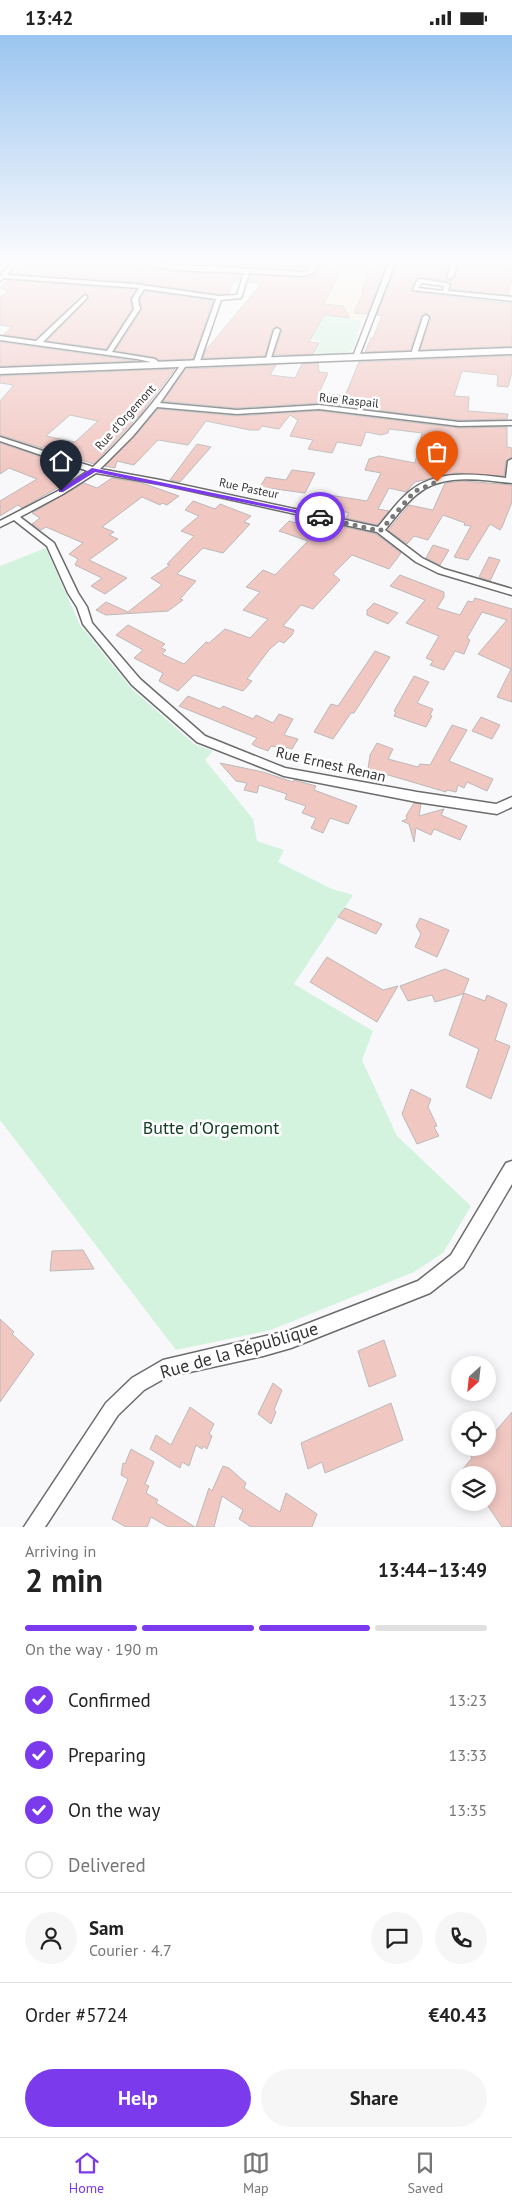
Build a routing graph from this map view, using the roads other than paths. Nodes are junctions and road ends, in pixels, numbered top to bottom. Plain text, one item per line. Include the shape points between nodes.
1 (49, 333) edge
2 (122, 333) edge
3 (207, 333) edge
4 (276, 333) edge
5 (365, 333) edge
6 (421, 333) edge
7 (0, 338) edge
8 (38, 343) junction
9 (512, 351) edge
10 (109, 352) junction
11 (416, 355) junction
12 (359, 357) junction
13 (267, 361) junction
14 (184, 364) junction
15 (196, 364) junction
16 (159, 365) junction
17 (0, 371) edge
18 (154, 405) junction
19 (512, 423) edge
20 (0, 439) edge
21 (512, 461) edge
22 (94, 470) junction
23 (511, 481) edge
24 (14, 517) junction
25 (0, 524) edge
26 (380, 531) junction
27 (512, 592) edge
28 (512, 802) edge
29 (512, 1169) edge
30 (34, 1527) edge

1 - 8 street
2 - 10 street
3 - 15 street
4 - 13 street
5 - 12 street via 357,354
6 - 11 street
7 - 8 street
8 - 10 street
9 - 11 main road
10 - 16 street via 153,360
11 - 12 main road
12 - 13 main road
13 - 15 main road
14 - 15 main road
14 - 16 main road
14 - 18 street, Rue d'Orgemont
16 - 17 main road
18 - 19 street, Rue Raspail via 237,412 319,407 459,424
18 - 22 street, Rue d'Orgemont
20 - 22 street, Rue Pasteur
21 - 23 street
22 - 24 street, Rue d'Orgemont
22 - 26 street, Rue Pasteur
23 - 26 street via 464,475 423,486
24 - 25 street, Rue d'Orgemont
24 - 28 street, Rue Ernest Renan via 51,545 88,624 136,682 201,739 284,772 336,783 497,809
26 - 27 street, Rue Pasteur via 418,560 441,571
29 - 30 street, Rue de la République via 457,1261 424,1287 291,1339 163,1369 138,1383 112,1409

